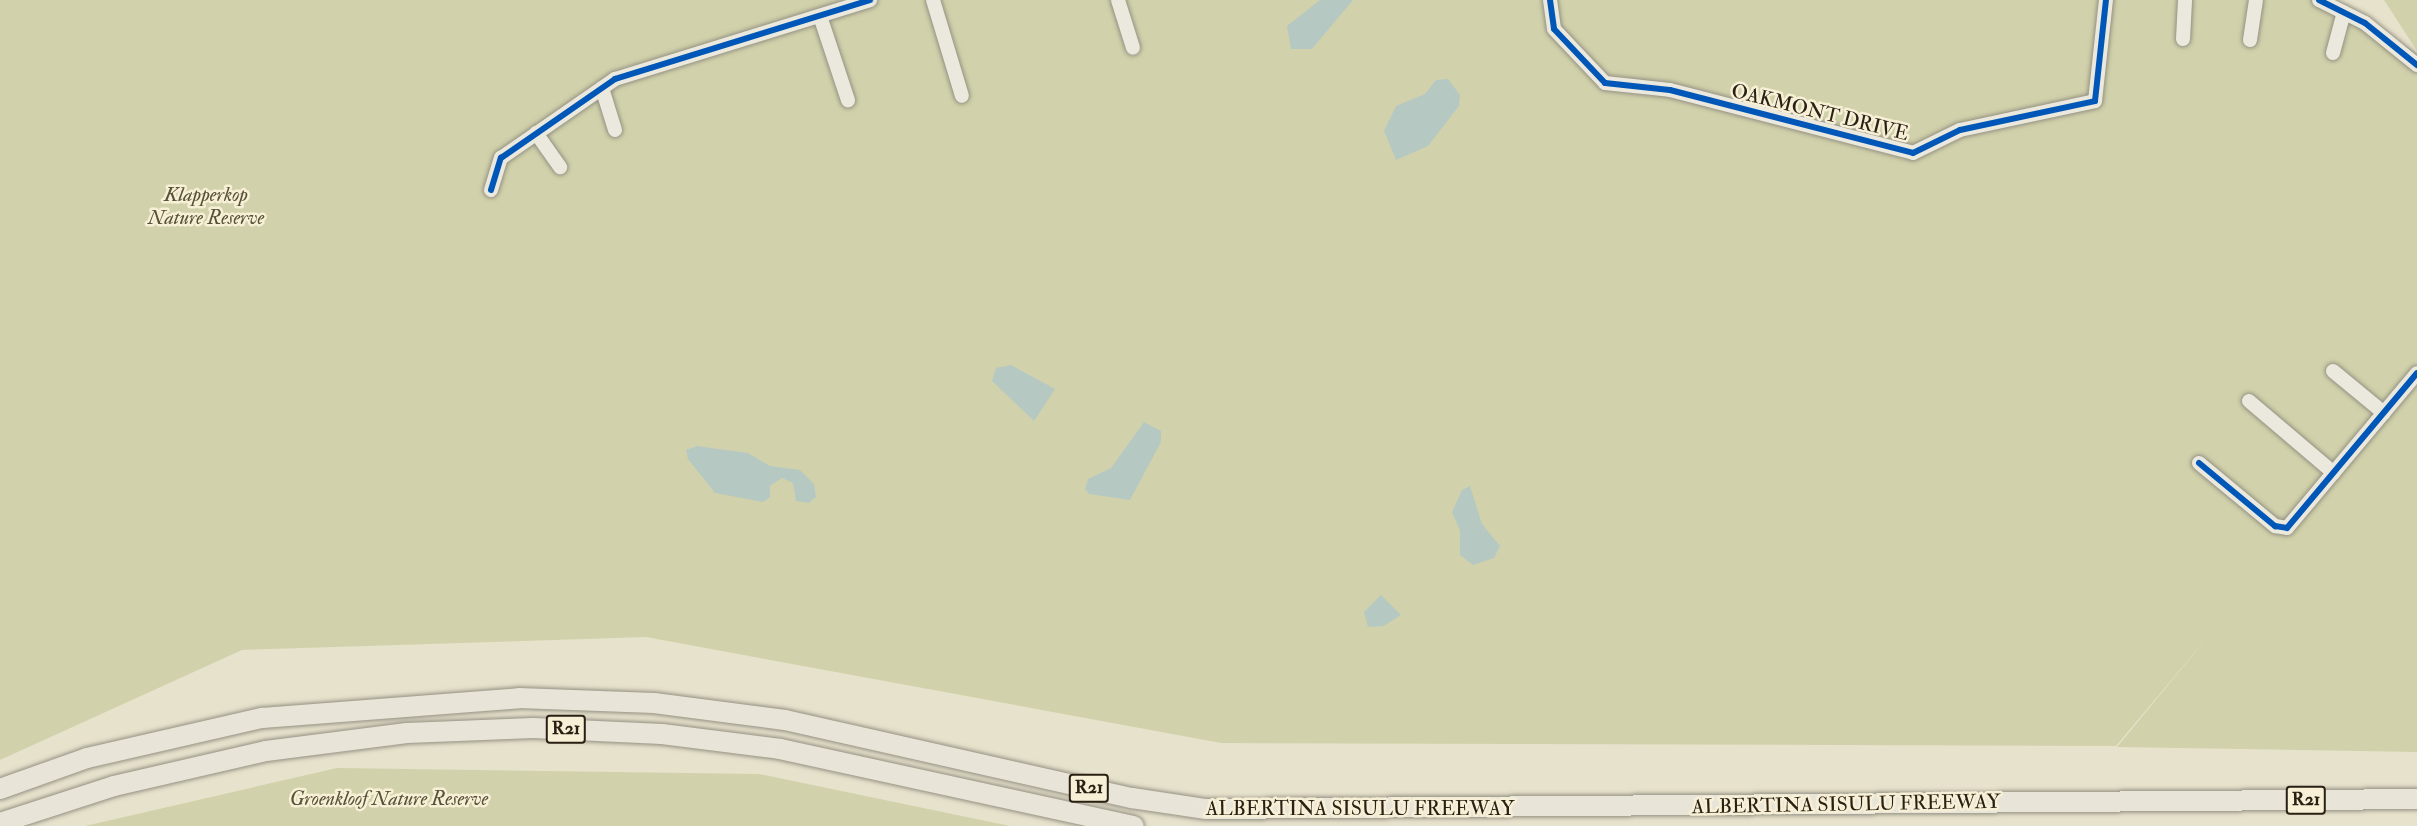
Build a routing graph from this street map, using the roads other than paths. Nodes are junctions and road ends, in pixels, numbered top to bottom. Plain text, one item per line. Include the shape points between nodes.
1 (870, 0) edge
2 (933, 0) edge
3 (1118, 0) edge
4 (1550, 0) edge
5 (2106, 0) edge
6 (2186, 0) edge
7 (2256, 0) edge
8 (2319, 0) edge
9 (2344, 12) junction
10 (820, 16) junction
11 (2182, 39) dead end
12 (2250, 40) dead end
13 (1133, 48) dead end
14 (2333, 53) dead end
15 (2417, 65) edge
16 (602, 88) junction
17 (962, 96) dead end
18 (848, 100) dead end
19 (615, 130) dead end
20 (536, 133) junction
21 (561, 167) dead end
22 (491, 190) dead end
23 (2333, 371) dead end
24 (2417, 373) edge
25 (2249, 401) dead end
26 (2384, 413) junction
27 (2199, 463) dead end
28 (2334, 473) junction
29 (0, 789) edge
30 (2417, 799) edge
31 (0, 823) edge
32 (1134, 826) edge

1 - 10 street
2 - 17 street
3 - 13 street
4 - 5 street, OAKMONT DRIVE via 1554,29 1605,83 1670,90 1913,153 1960,130 2092,103 2100,92
6 - 11 street
7 - 12 street
8 - 9 street
9 - 14 street
9 - 15 street
10 - 16 street via 633,72
10 - 18 street
16 - 19 street
16 - 20 street
20 - 21 street
20 - 22 street via 501,158
23 - 26 street
24 - 26 street
25 - 28 street
26 - 28 street
27 - 28 street via 2281,529 2292,525
29 - 30 highway, ALBERTINA SISULU FREEWAY / R21 via 108,753 262,718 519,698 654,703 785,720 1132,798 1206,809
31 - 32 highway, R21 via 114,786 266,751 407,733 532,728 662,734 780,749

